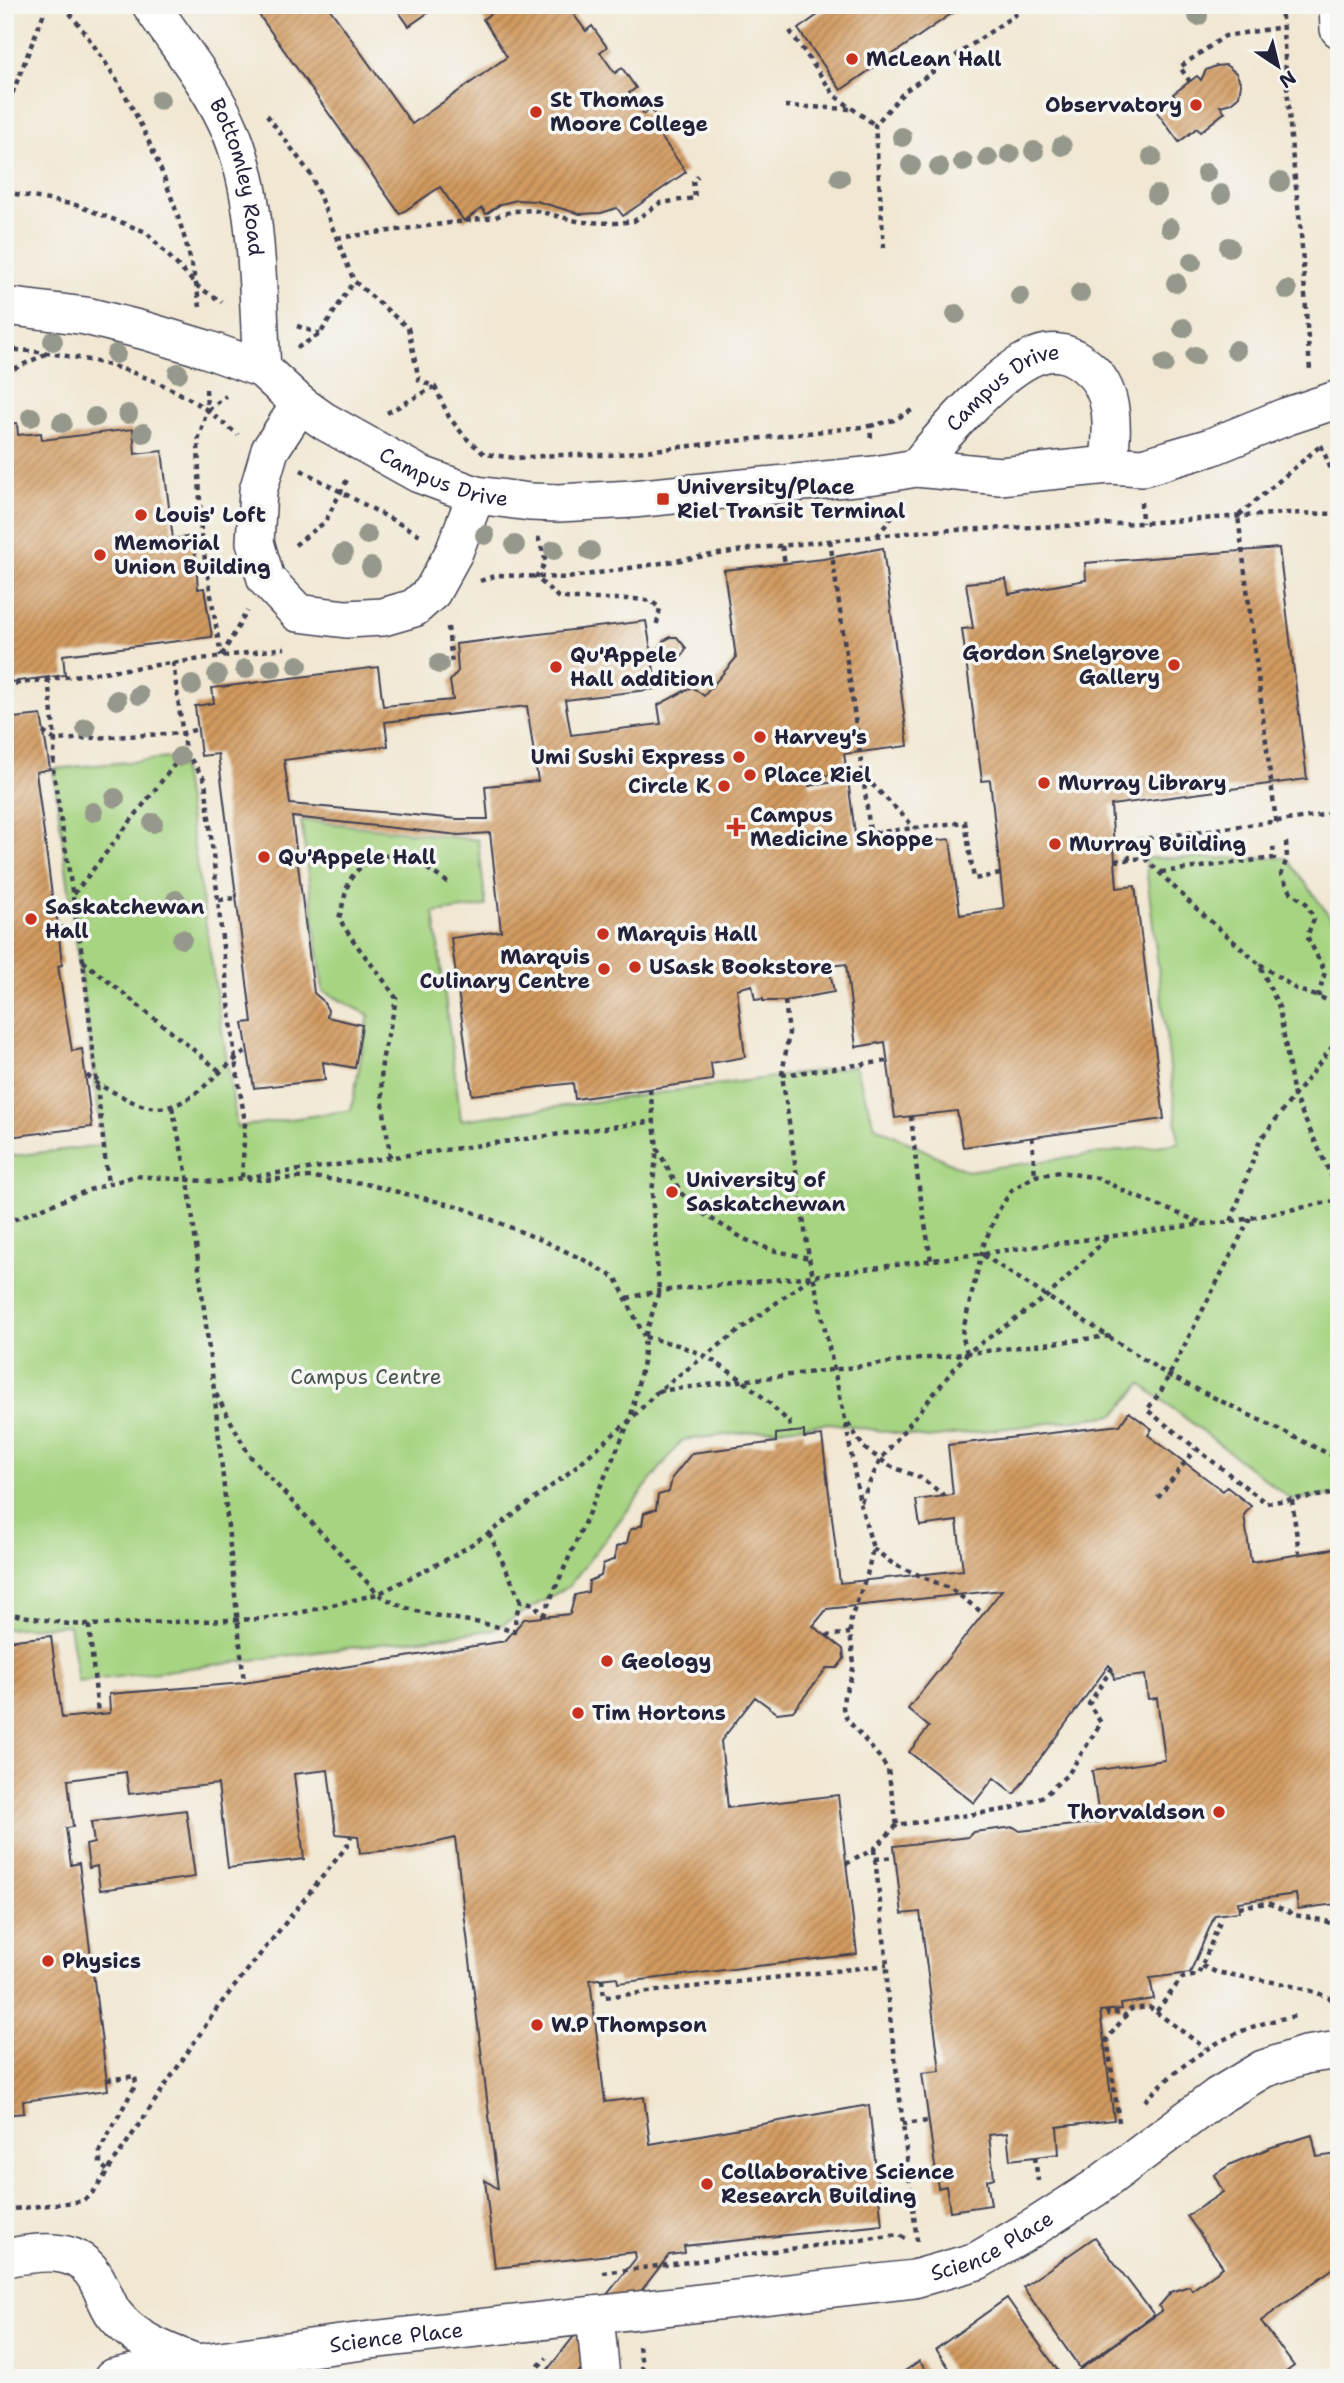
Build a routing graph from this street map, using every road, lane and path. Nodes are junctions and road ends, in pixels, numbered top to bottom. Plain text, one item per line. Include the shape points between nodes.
1 (47, 5) edge
2 (64, 5) edge
3 (151, 5) edge
4 (1029, 5) edge
5 (1282, 5) edge
6 (1338, 5) edge
7 (1283, 27) junction
8 (1339, 29) edge
9 (790, 32) dead end
10 (1190, 82) dead end
11 (261, 106) dead end
12 (785, 106) dead end
13 (853, 109) junction
14 (5, 112) edge
15 (875, 125) junction
16 (698, 176) dead end
17 (5, 192) edge
18 (337, 238) junction
19 (884, 248) dead end
20 (354, 281) junction
21 (197, 286) junction
22 (5, 306) edge
23 (259, 313) junction
24 (320, 334) junction
25 (5, 349) edge
26 (206, 349) junction
27 (48, 352) junction
28 (262, 369) junction
29 (5, 373) edge
30 (1298, 377) dead end
31 (435, 387) junction
32 (1339, 399) edge
33 (300, 404) junction
34 (207, 410) junction
35 (1330, 442) dead end
36 (365, 445) junction
37 (1321, 445) junction
38 (270, 450) junction
39 (1109, 465) junction
40 (916, 468) junction
41 (875, 475) junction
42 (1339, 484) edge
43 (340, 493) junction
44 (476, 495) junction
45 (1339, 514) edge
46 (1238, 516) junction
47 (877, 536) junction
48 (830, 540) junction
49 (540, 544) dead end
50 (782, 546) junction
51 (454, 552) junction
52 (785, 564) dead end
53 (497, 575) junction
54 (536, 577) junction
55 (266, 579) junction
56 (476, 582) dead end
57 (447, 618) dead end
58 (656, 628) dead end
59 (289, 647) dead end
60 (221, 656) junction
61 (173, 662) junction
62 (452, 664) dead end
63 (48, 679) junction
64 (5, 685) edge
65 (198, 729) dead end
66 (43, 732) dead end
67 (183, 733) junction
68 (55, 740) junction
69 (185, 751) junction
70 (863, 775) junction
71 (1339, 813) edge
72 (1276, 821) junction
73 (915, 828) junction
74 (870, 832) junction
75 (855, 835) dead end
76 (1286, 842) dead end
77 (1273, 845) dead end
78 (1129, 860) junction
79 (1115, 861) dead end
80 (1160, 872) junction
81 (1000, 874) dead end
82 (450, 884) dead end
83 (74, 894) junction
84 (236, 898) dead end
85 (219, 900) junction
86 (58, 927) dead end
87 (78, 931) junction
88 (83, 961) junction
89 (1259, 964) junction
90 (1318, 997) junction
91 (785, 1002) dead end
92 (1339, 1004) edge
93 (1339, 1038) edge
94 (247, 1051) dead end
95 (235, 1059) junction
96 (887, 1061) dead end
97 (221, 1072) junction
98 (87, 1075) dead end
99 (782, 1075) junction
100 (97, 1085) junction
101 (650, 1089) dead end
102 (1294, 1096) junction
103 (172, 1107) junction
104 (911, 1116) dead end
105 (655, 1121) junction
106 (1032, 1137) dead end
107 (657, 1148) junction
108 (390, 1157) junction
109 (1035, 1176) junction
110 (242, 1178) junction
111 (187, 1180) junction
112 (108, 1184) junction
113 (1339, 1187) edge
114 (1339, 1200) edge
115 (1250, 1217) junction
116 (1231, 1222) junction
117 (5, 1223) edge
118 (1203, 1224) junction
119 (1109, 1236) junction
120 (983, 1254) junction
121 (809, 1258) junction
122 (931, 1260) junction
123 (813, 1276) junction
124 (659, 1291) junction
125 (1049, 1295) junction
126 (627, 1298) junction
127 (1110, 1336) junction
128 (645, 1337) junction
129 (967, 1353) junction
130 (706, 1356) junction
131 (833, 1369) junction
132 (1168, 1375) junction
133 (741, 1379) junction
134 (214, 1390) junction
135 (658, 1391) junction
136 (845, 1419) junction
137 (630, 1420) junction
138 (791, 1433) dead end
139 (1195, 1449) junction
140 (1339, 1459) edge
141 (880, 1460) junction
142 (1339, 1493) edge
143 (945, 1496) dead end
144 (1158, 1498) dead end
145 (1292, 1500) junction
146 (860, 1503) junction
147 (489, 1533) junction
148 (873, 1548) junction
149 (1299, 1553) dead end
150 (378, 1594) junction
151 (521, 1601) junction
152 (5, 1613) edge
153 (984, 1614) dead end
154 (238, 1620) junction
155 (89, 1625) junction
156 (850, 1633) junction
157 (827, 1636) dead end
158 (1112, 1668) dead end
159 (244, 1683) dead end
160 (98, 1714) dead end
161 (897, 1825) junction
162 (351, 1836) dead end
163 (874, 1849) junction
164 (895, 1857) dead end
165 (875, 1859) junction
166 (846, 1864) dead end
167 (1238, 1907) dead end
168 (1220, 1922) dead end
169 (1339, 1928) edge
170 (1200, 1950) dead end
171 (1207, 1953) junction
172 (887, 1965) junction
173 (1202, 1966) junction
174 (602, 1979) dead end
175 (1339, 2002) edge
176 (1107, 2010) dead end
177 (1156, 2012) junction
178 (1308, 2014) dead end
179 (1126, 2016) junction
180 (1205, 2048) junction
181 (1339, 2050) edge
182 (107, 2080) dead end
183 (1138, 2107) dead end
184 (1129, 2117) dead end
185 (929, 2121) dead end
186 (902, 2124) junction
187 (1035, 2157) dead end
188 (108, 2171) junction
189 (1040, 2193) dead end
190 (5, 2210) edge
191 (917, 2245) junction
192 (925, 2245) dead end
193 (5, 2258) edge
194 (598, 2274) dead end
195 (114, 2313) junction
196 (595, 2315) junction
197 (197, 2363) junction
198 (529, 2375) dead end
199 (99, 2378) edge
200 (112, 2378) edge
201 (536, 2378) edge
202 (601, 2378) edge

1 - 14 path
2 - 21 path via 106,63 136,117 184,234
3 - 23 street, Bottomley Road via 231,131 250,208
4 - 15 path via 905,91
5 - 7 path
6 - 8 street
7 - 10 path via 1225,36 1180,66
7 - 30 path via 1310,372
9 - 13 path via 835,96
11 - 18 path via 311,175
12 - 13 path
13 - 15 path
15 - 19 path
16 - 18 path via 695,198 660,203 634,221 580,222 533,210 513,211 495,218
17 - 21 path via 76,205 146,232
18 - 20 path
20 - 24 path
20 - 31 path via 408,328 419,380
21 - 23 path via 219,302
21 - 26 path
22 - 26 street, Campus Drive via 86,316
23 - 24 path
23 - 28 street, Bottomley Road
24 - 28 path
25 - 27 path
26 - 28 street, Campus Drive
26 - 34 path
27 - 29 path
27 - 34 path via 132,372 170,387
28 - 33 street, Campus Drive
31 - 36 path via 379,418
31 - 41 path via 449,417 484,454 516,458 609,455 870,426
32 - 39 street, Campus Drive via 1143,467
33 - 36 street, Campus Drive
33 - 38 street
34 - 38 path via 237,435
34 - 60 path via 198,441 201,536
35 - 37 path
36 - 43 path
36 - 44 street, Campus Drive via 419,474
37 - 42 path
37 - 46 path
38 - 43 path
38 - 55 street via 258,491 255,542
39 - 40 street, Campus Drive via 1000,476
39 - 40 street, Campus Drive via 1112,422 1107,393 1093,371 1072,354 1046,353 989,389 950,426
40 - 41 street, Campus Drive
41 - 44 street, Campus Drive via 558,503
41 - 47 path via 893,516
43 - 51 path
43 - 55 path via 325,522 291,547
44 - 51 street
45 - 46 path
46 - 47 path
46 - 72 path
47 - 48 path
48 - 50 path
48 - 70 path
49 - 54 path via 545,562
50 - 52 path
50 - 54 path via 567,578
51 - 53 path
51 - 55 street via 432,592 414,608 383,617 346,619 298,613
53 - 54 path
53 - 56 path
54 - 58 path via 558,597 651,601 660,608
55 - 60 path
57 - 62 path
59 - 60 path
60 - 61 path
61 - 63 path
61 - 67 path
63 - 64 path
63 - 68 path
65 - 67 path
66 - 68 path
67 - 68 path
67 - 69 path
68 - 83 path via 53,769
69 - 83 path
69 - 85 path via 205,780
70 - 73 path
70 - 74 path
71 - 72 path
72 - 78 path via 1127,841
73 - 74 path
73 - 81 path via 965,822 974,879
74 - 75 path
76 - 90 path via 1281,875 1314,919 1307,936 1325,972
77 - 80 path via 1274,858
78 - 79 path
78 - 80 path via 1145,858
80 - 89 path
82 - 108 path via 402,852 381,857 361,867 349,881 339,918 396,998 382,1063
83 - 87 path
84 - 85 path
85 - 95 path
86 - 87 path
87 - 88 path
88 - 97 path
88 - 100 path
89 - 90 path via 1296,989
89 - 102 path via 1279,1007
90 - 92 path
91 - 99 path via 789,1033
93 - 102 path
94 - 95 path
95 - 97 path
95 - 110 path via 245,1122
96 - 99 path
97 - 103 path via 191,1099
98 - 100 path
99 - 121 path
100 - 103 path via 140,1107
100 - 112 path
101 - 105 path
102 - 113 path
102 - 116 path via 1260,1140
103 - 111 path
104 - 122 path
105 - 107 path
105 - 108 path
106 - 109 path
107 - 121 path via 681,1193 699,1211 744,1239
107 - 124 path via 652,1193
108 - 110 path
109 - 118 path via 1060,1172 1098,1178
109 - 120 path via 1012,1190 998,1211
110 - 111 path
110 - 126 path via 311,1177 362,1183 463,1208 584,1260 616,1279
111 - 112 path via 135,1176
111 - 134 path
112 - 117 path
114 - 115 path
115 - 116 path
115 - 132 path
116 - 118 path
118 - 119 path
119 - 120 path
119 - 125 path
120 - 122 path
120 - 125 path
120 - 129 path via 962,1334
121 - 123 path
122 - 123 path
123 - 124 path
123 - 130 path
123 - 131 path
124 - 126 path
124 - 128 path
125 - 127 path
125 - 129 path
126 - 128 path
127 - 129 path
127 - 132 path
128 - 130 path
128 - 137 path
129 - 131 path
129 - 141 path
130 - 133 path
130 - 135 path
131 - 133 path
131 - 136 path
132 - 139 path via 1147,1410
132 - 140 path
133 - 135 path
133 - 138 path via 789,1422
134 - 150 path via 249,1455
134 - 154 path
135 - 137 path
136 - 141 path via 864,1448
136 - 146 path
137 - 147 path
137 - 151 path via 543,1617 535,1604
139 - 144 path
139 - 145 path via 1266,1503
141 - 143 path via 920,1478
141 - 146 path
142 - 145 path
145 - 149 path
146 - 148 path
147 - 150 path
147 - 151 path
148 - 153 path via 893,1564 951,1589
148 - 156 path via 850,1618
150 - 151 path via 396,1605 436,1617 514,1632
150 - 154 path via 299,1613
152 - 155 path
154 - 155 path
154 - 159 path
155 - 160 path
156 - 157 path
156 - 161 path via 853,1664 843,1708 888,1770
158 - 161 path via 1089,1704 1101,1723 1069,1773 1044,1796 1010,1809
161 - 163 path
162 - 188 path via 218,2007
163 - 165 path
163 - 166 path
164 - 165 path
165 - 172 path
167 - 169 path via 1268,1903
168 - 171 path
170 - 171 path
171 - 173 path
172 - 174 path via 604,1997
172 - 186 path
173 - 175 path via 1315,1992
173 - 177 path via 1198,1975 1182,1978
176 - 179 path via 1108,2014
177 - 179 path via 1149,2007 1131,2009
177 - 180 path
178 - 180 path via 1249,2028
179 - 184 path via 1107,2039 1120,2126
180 - 183 path
181 - 196 street, Science Place via 1263,2069 1218,2096 1095,2188 977,2261 914,2279
182 - 188 path via 135,2076 136,2084 100,2150 100,2164
185 - 186 path
186 - 191 path
187 - 189 path
188 - 190 path via 83,2201
191 - 192 path
191 - 194 path via 900,2235
193 - 195 street, Science Place via 63,2253 83,2261
195 - 197 street, Science Place via 156,2348
195 - 199 street, Science Place via 116,2336 110,2361
196 - 197 street, Science Place
196 - 202 street
197 - 200 street, Science Place
198 - 201 path

